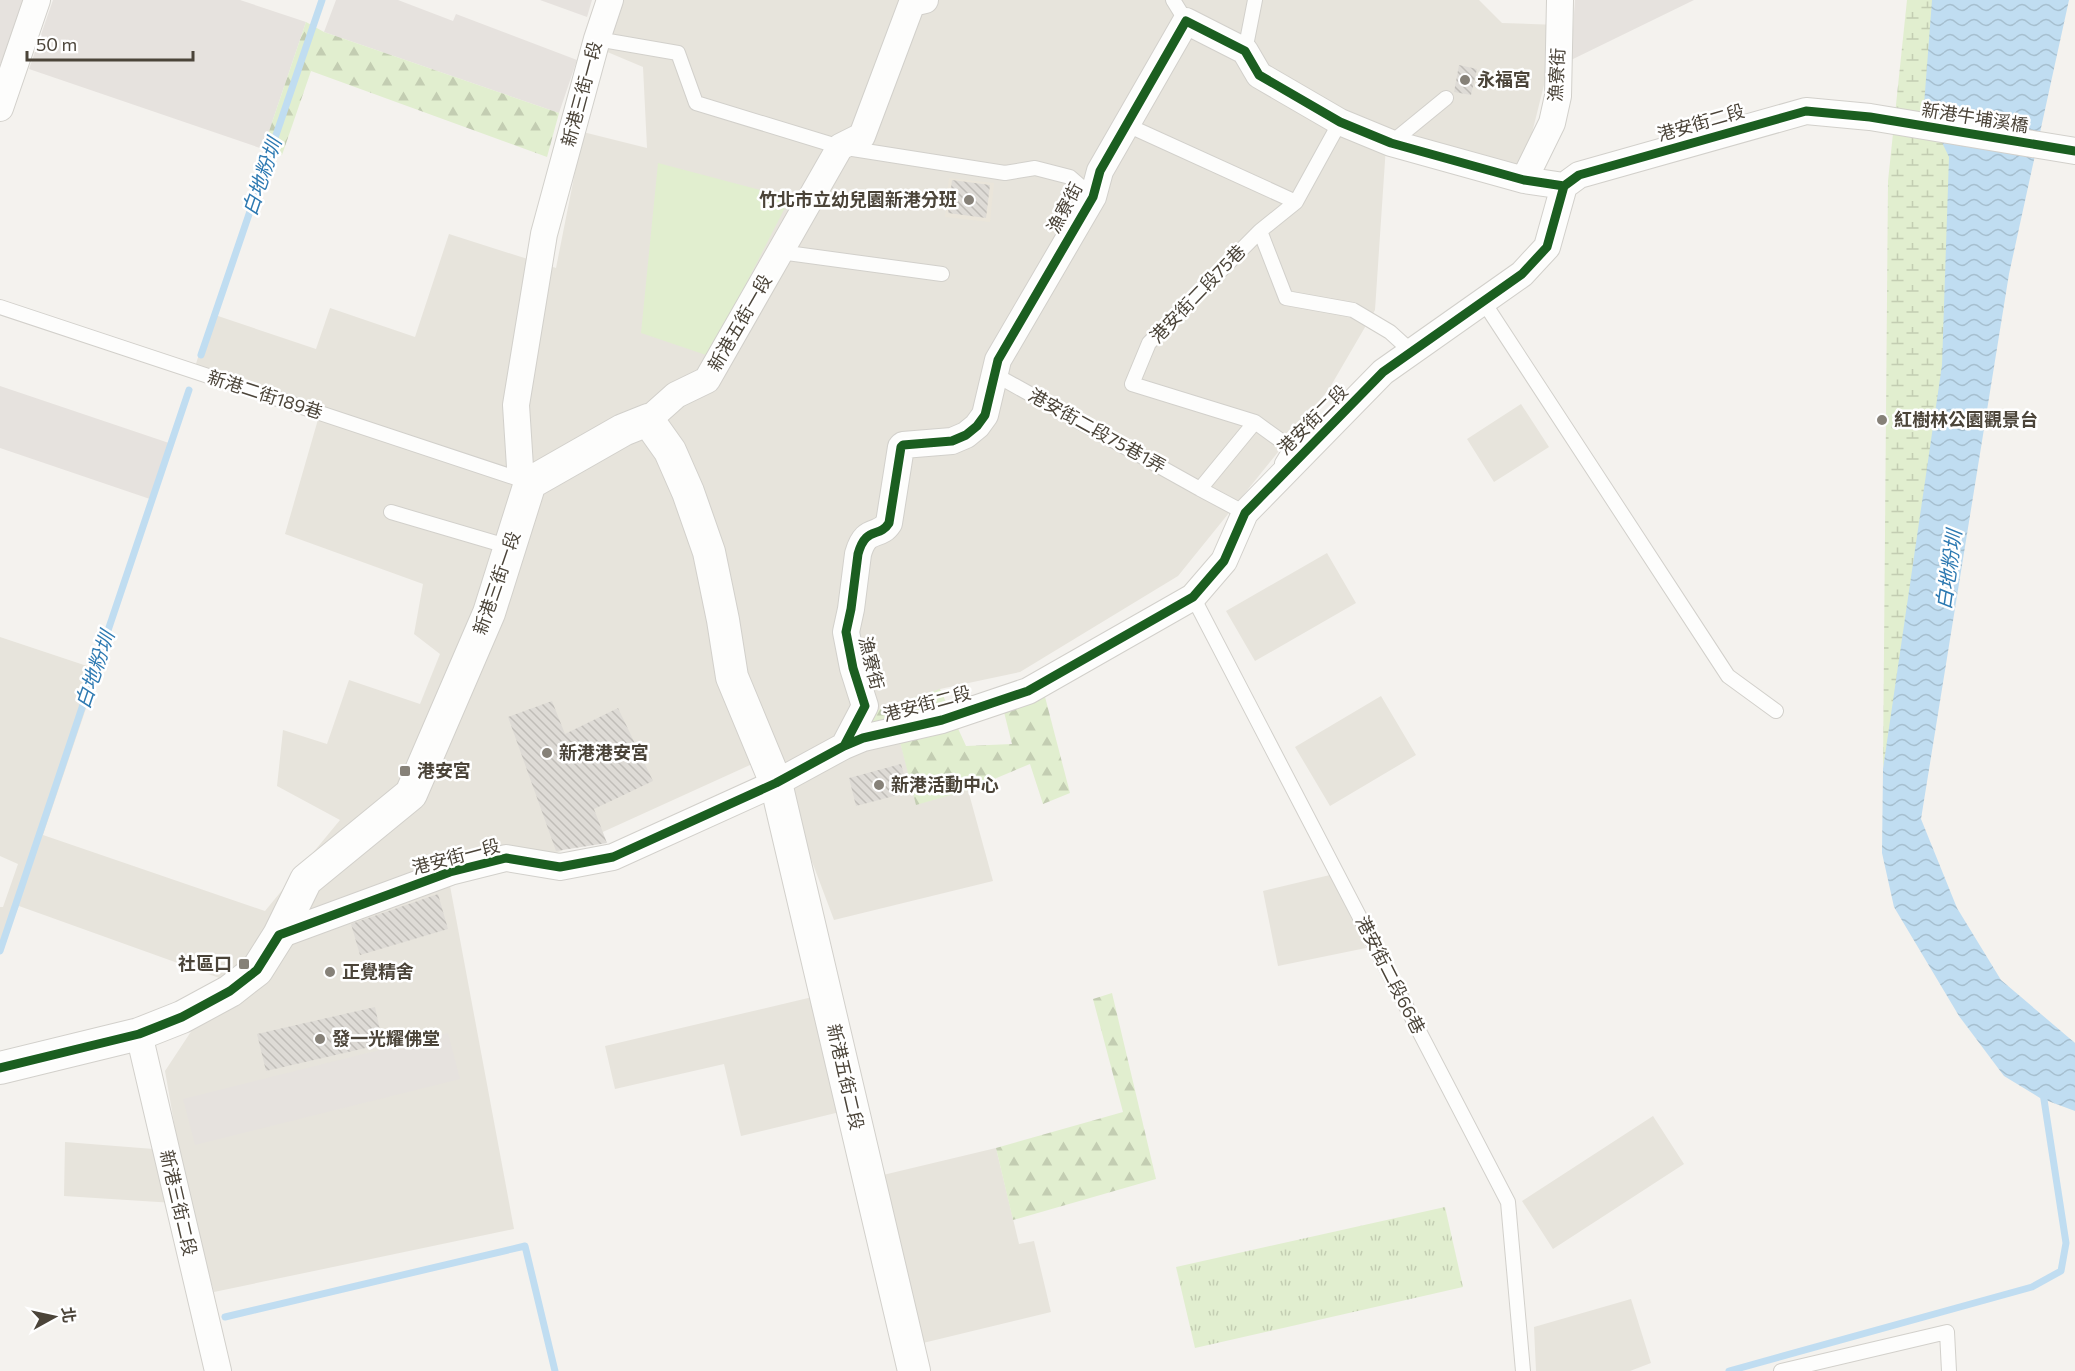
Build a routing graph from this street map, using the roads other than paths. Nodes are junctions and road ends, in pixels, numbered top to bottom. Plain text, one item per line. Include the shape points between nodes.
1 (37, 0) edge
2 (610, 0) edge
3 (1173, 0) edge
4 (1255, 0) edge
5 (1560, 0) edge
6 (910, 1) edge
7 (1186, 21) junction
8 (597, 39) junction
9 (1245, 51) junction
10 (1446, 98) dead end
11 (0, 108) edge
12 (1870, 117) joint
13 (1340, 122) junction
14 (1127, 125) junction
15 (1390, 143) junction
16 (840, 147) junction
17 (2075, 151) edge
18 (1524, 180) junction
19 (1564, 186) junction
20 (1093, 197) junction
21 (1296, 202) junction
22 (1260, 231) junction
23 (780, 252) junction
24 (942, 274) dead end
25 (1483, 302) junction
26 (0, 307) edge
27 (1412, 352) junction
28 (994, 374) junction
29 (648, 420) junction
30 (1255, 422) junction
31 (530, 483) junction
32 (1200, 489) junction
33 (1264, 494) junction
34 (391, 513) dead end
35 (1245, 513) junction
36 (510, 547) junction
37 (1193, 597) junction
38 (1776, 711) dead end
39 (844, 746) junction
40 (776, 783) junction
41 (279, 935) junction
42 (139, 1034) junction
43 (0, 1068) edge
44 (218, 1371) edge
45 (914, 1371) edge
46 (1523, 1371) edge
47 (1781, 1371) edge
48 (1949, 1371) edge

1 - 11 street
2 - 8 street, 新港三街一段
3 - 7 lane
4 - 9 lane
5 - 18 street, 漁寮街 via 1558,96 1552,123
6 - 16 street, 新港五街一段 via 862,136
7 - 9 street
7 - 14 street, 漁寮街
8 - 16 lane via 678,53 696,103
8 - 31 street, 新港三街一段 via 544,234 516,405 520,467
9 - 13 street via 1259,75
10 - 15 lane
12 - 17 street, 新港牛埔溪橋
12 - 19 street, 港安街二段 via 1806,111 1579,175
13 - 15 street
13 - 21 lane
14 - 20 street, 漁寮街 via 1100,171
14 - 21 lane
15 - 18 street
16 - 20 lane via 1005,173 1035,168 1070,177
16 - 23 street, 新港五街一段
18 - 19 street
19 - 25 street, 港安街二段 via 1547,247 1522,274
20 - 28 street, 漁寮街 via 998,360
21 - 22 lane
22 - 27 lane via 1286,298 1353,310 1390,332
22 - 30 lane, 港安街二段75巷 via 1149,343 1132,384
23 - 24 lane
23 - 29 street, 新港五街一段 via 707,380 676,395
25 - 27 street, 港安街二段
25 - 38 lane via 1728,676
26 - 31 lane, 新港二街189巷
27 - 33 street, 港安街二段 via 1383,372
28 - 32 lane, 港安街二段75巷1弄
28 - 39 street, 漁寮街 via 986,415 966,435 952,441 901,447 889,523 885,529 868,534 860,546 846,632 865,706
29 - 31 street via 622,430
29 - 40 street via 670,451 688,492 709,552 732,677
30 - 32 lane
30 - 33 lane, 港安街二段75巷 via 1291,448
31 - 36 street, 新港三街一段
32 - 35 lane, 港安街二段75巷1弄
33 - 35 street, 港安街二段
34 - 36 lane
35 - 37 street, 港安街二段 via 1224,561
36 - 41 street, 新港三街一段 via 489,613 411,794 306,880
37 - 39 street, 港安街二段 via 1028,691 942,720
37 - 46 lane, 港安街二段66巷 via 1508,1202
39 - 40 street, 港安街二段
40 - 41 street, 港安街一段 via 613,857 560,867 506,858 450,872
40 - 45 street, 新港五街二段
41 - 42 street, 新港三街一段 via 257,970 230,991 182,1017
42 - 43 street
42 - 44 street, 新港三街二段
47 - 48 lane via 1947,1332

